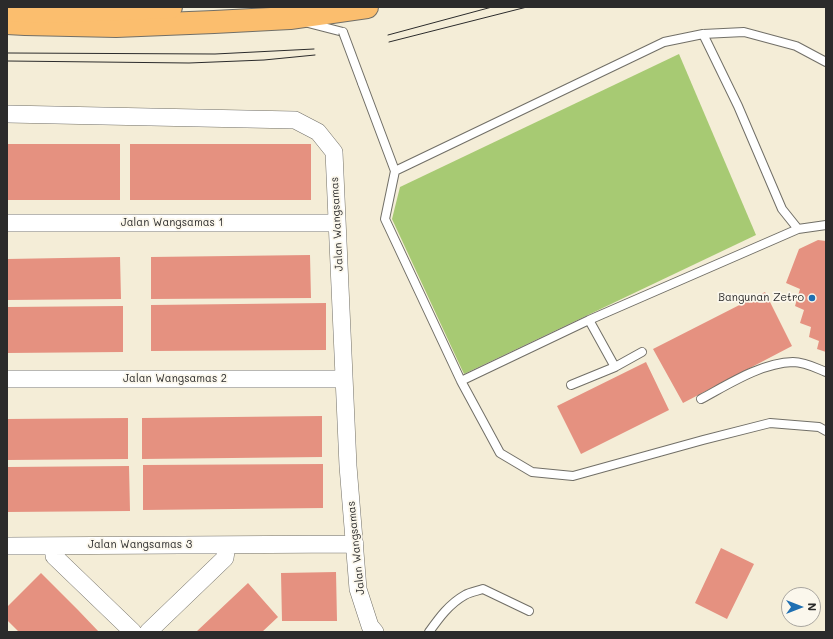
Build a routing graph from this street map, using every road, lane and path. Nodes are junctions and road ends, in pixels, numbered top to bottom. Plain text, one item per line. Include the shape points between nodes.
1 (171, 7) edge
2 (367, 7) edge
3 (7, 10) edge
4 (290, 18) junction
5 (7, 23) edge
6 (703, 34) junction
7 (826, 62) edge
8 (7, 114) edge
9 (395, 171) junction
10 (337, 222) junction
11 (7, 223) edge
12 (826, 225) edge
13 (798, 229) junction
14 (589, 320) junction
15 (642, 352) dead end
16 (615, 367) junction
17 (826, 372) edge
18 (7, 379) edge
19 (344, 379) junction
20 (461, 381) junction
21 (571, 385) dead end
22 (701, 399) dead end
23 (826, 431) edge
24 (355, 544) junction
25 (227, 545) junction
26 (7, 546) edge
27 (54, 546) junction
28 (529, 611) dead end
29 (133, 632) edge
30 (148, 632) edge
31 (375, 632) edge
32 (429, 632) edge

1 - 3 main road via 45,12
2 - 4 main road
4 - 5 main road via 116,26
4 - 9 lane, bridge via 343,32
6 - 7 lane via 744,32 796,46
6 - 9 lane via 664,42
6 - 13 lane via 738,106 782,208
8 - 10 street, Jalan Wangsamas via 295,120 318,132 334,152
9 - 20 lane via 385,219
10 - 11 street, Jalan Wangsamas 1
10 - 19 street, Jalan Wangsamas
12 - 13 lane
13 - 14 lane
14 - 16 lane
14 - 20 lane
15 - 16 lane
16 - 21 lane
17 - 22 lane via 794,362 773,365 747,375
18 - 19 street, Jalan Wangsamas 2
19 - 24 street, Jalan Wangsamas
20 - 23 lane via 500,453 532,472 573,476 770,423 818,427
24 - 25 street, Jalan Wangsamas 3
24 - 31 street, Jalan Wangsamas via 358,589 370,626
25 - 27 street, Jalan Wangsamas 3
25 - 30 street via 225,558
26 - 27 street, Jalan Wangsamas 3
27 - 29 street via 54,556
28 - 32 lane via 483,589 466,594 453,603 441,614

